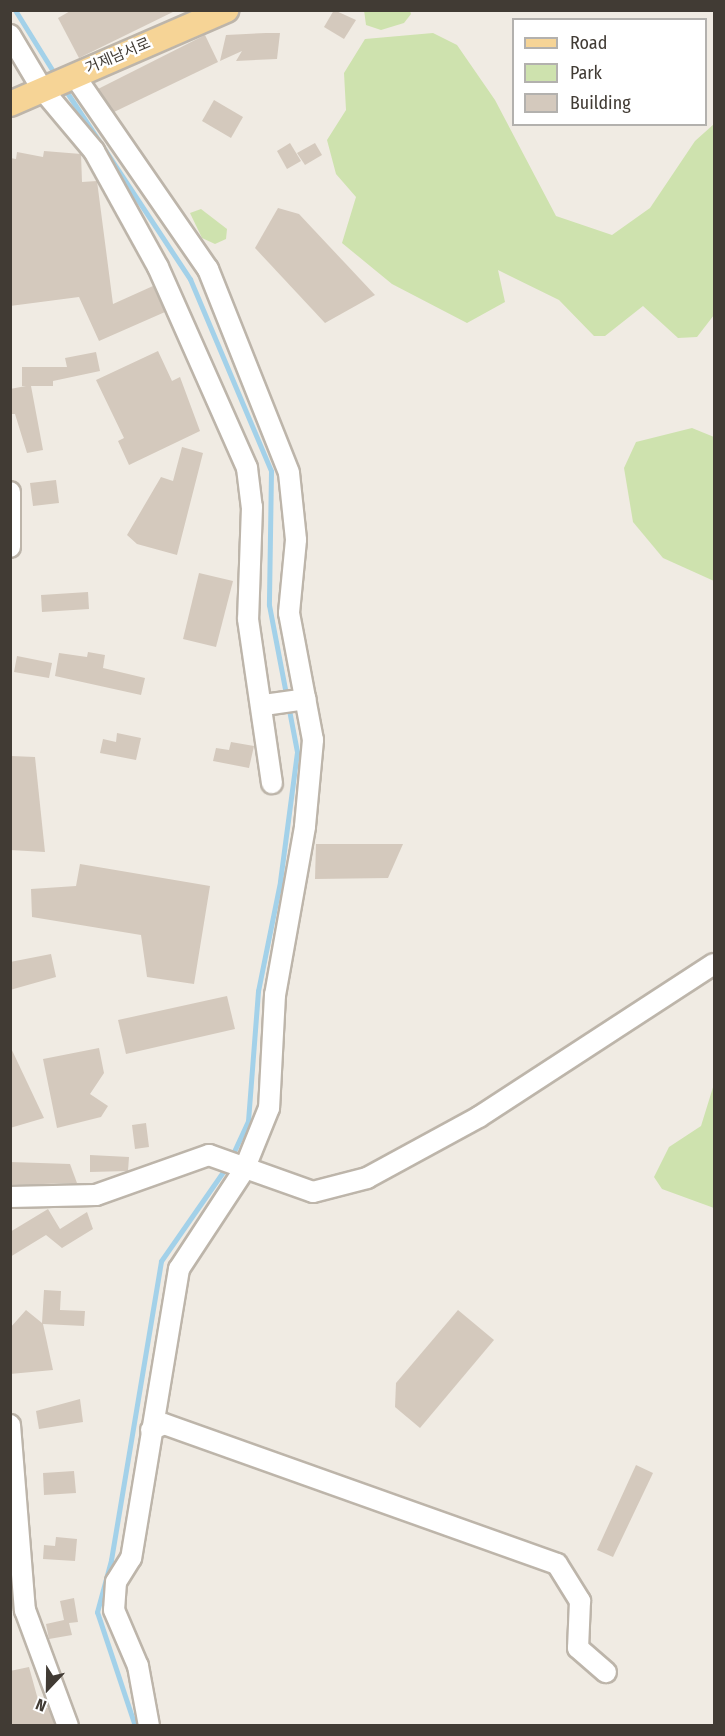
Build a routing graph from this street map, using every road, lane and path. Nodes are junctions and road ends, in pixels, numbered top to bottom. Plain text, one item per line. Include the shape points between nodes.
1 (226, 10) edge
2 (10, 35) edge
3 (74, 75) junction
4 (42, 89) junction
5 (10, 104) edge
6 (10, 492) edge
7 (10, 547) edge
8 (306, 699) junction
9 (264, 705) junction
10 (272, 783) dead end
11 (714, 964) edge
12 (244, 1170) junction
13 (10, 1197) edge
14 (10, 1425) edge
15 (151, 1430) junction
16 (606, 1672) dead end
17 (68, 1725) edge
18 (149, 1725) edge

1 - 3 main road, 거제남서로
2 - 4 lane
3 - 4 main road, 거제남서로
3 - 8 lane via 207,269 289,473 296,540 289,613
4 - 5 main road, 거제남서로
4 - 9 lane via 94,151 153,257 247,468 252,507 248,619
6 - 7 lane
8 - 9 lane
8 - 12 lane via 313,740 305,827 274,995 269,1108
9 - 10 lane
11 - 12 lane via 479,1117 367,1178 313,1192
12 - 13 lane via 209,1155 96,1195
12 - 15 lane via 179,1269
14 - 17 lane via 25,1610
15 - 16 lane via 165,1424 557,1564 580,1601 578,1648
15 - 18 lane via 131,1558 116,1582 114,1610 138,1666

